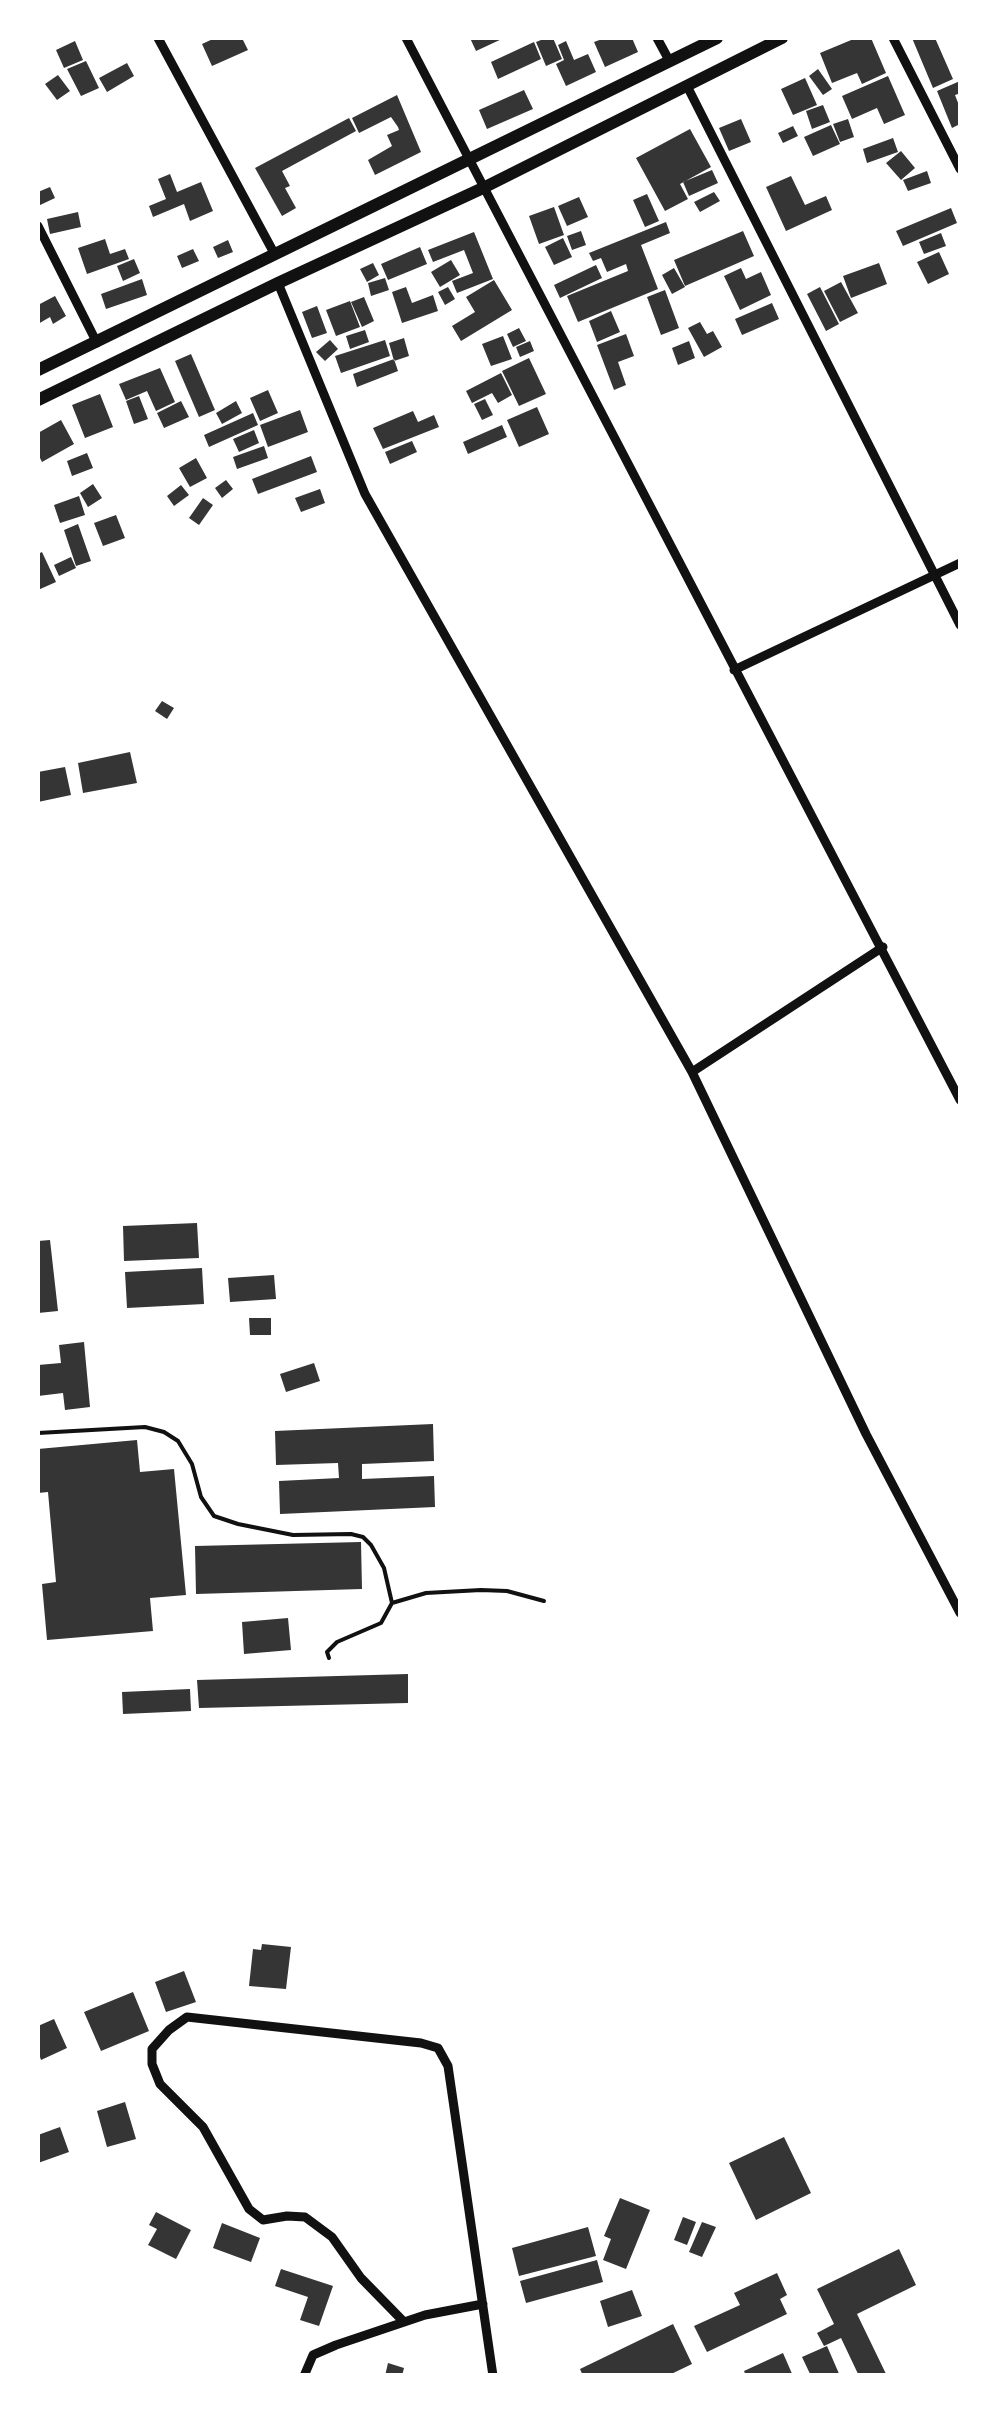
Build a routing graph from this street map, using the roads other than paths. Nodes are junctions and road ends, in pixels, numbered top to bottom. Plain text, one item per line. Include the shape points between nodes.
1 (158, 38) edge
2 (406, 38) edge
3 (657, 38) edge
4 (718, 38) edge
5 (782, 38) edge
6 (893, 38) edge
7 (670, 62) junction
8 (687, 86) junction
9 (470, 161) junction
10 (960, 169) edge
11 (482, 188) junction
12 (38, 226) edge
13 (274, 253) junction
14 (278, 282) junction
15 (97, 342) junction
16 (38, 370) edge
17 (38, 400) edge
18 (960, 562) edge
19 (934, 574) junction
20 (960, 625) edge
21 (734, 670) junction
22 (883, 948) junction
23 (692, 1072) junction
24 (960, 1100) edge
25 (38, 1433) edge
26 (544, 1601) dead end
27 (392, 1603) junction
28 (960, 1613) edge
29 (329, 1658) dead end
30 (483, 2304) junction
31 (403, 2322) junction
32 (304, 2376) edge
33 (493, 2376) edge

1 - 13 street
2 - 9 street
3 - 7 street
4 - 7 main road
5 - 8 main road
6 - 10 street
7 - 9 main road
8 - 11 main road
8 - 19 street
9 - 11 street
9 - 13 main road
11 - 14 main road
11 - 21 street
12 - 15 street
13 - 15 main road
14 - 17 main road
14 - 23 street via 365,494
15 - 16 main road
18 - 19 street
19 - 20 street
19 - 21 street
21 - 22 street
22 - 23 street
22 - 24 street
23 - 28 street
25 - 27 lane via 164,1432 192,1464 214,1516 292,1535 362,1537 384,1568
26 - 27 lane via 482,1590 426,1593
27 - 29 lane via 382,1623 337,1642
30 - 31 street
30 - 31 street via 448,2066 438,2048 187,2017 169,2030 152,2048 160,2084 203,2127 249,2209 262,2220 305,2217 332,2237
30 - 33 street
31 - 32 street via 313,2355

